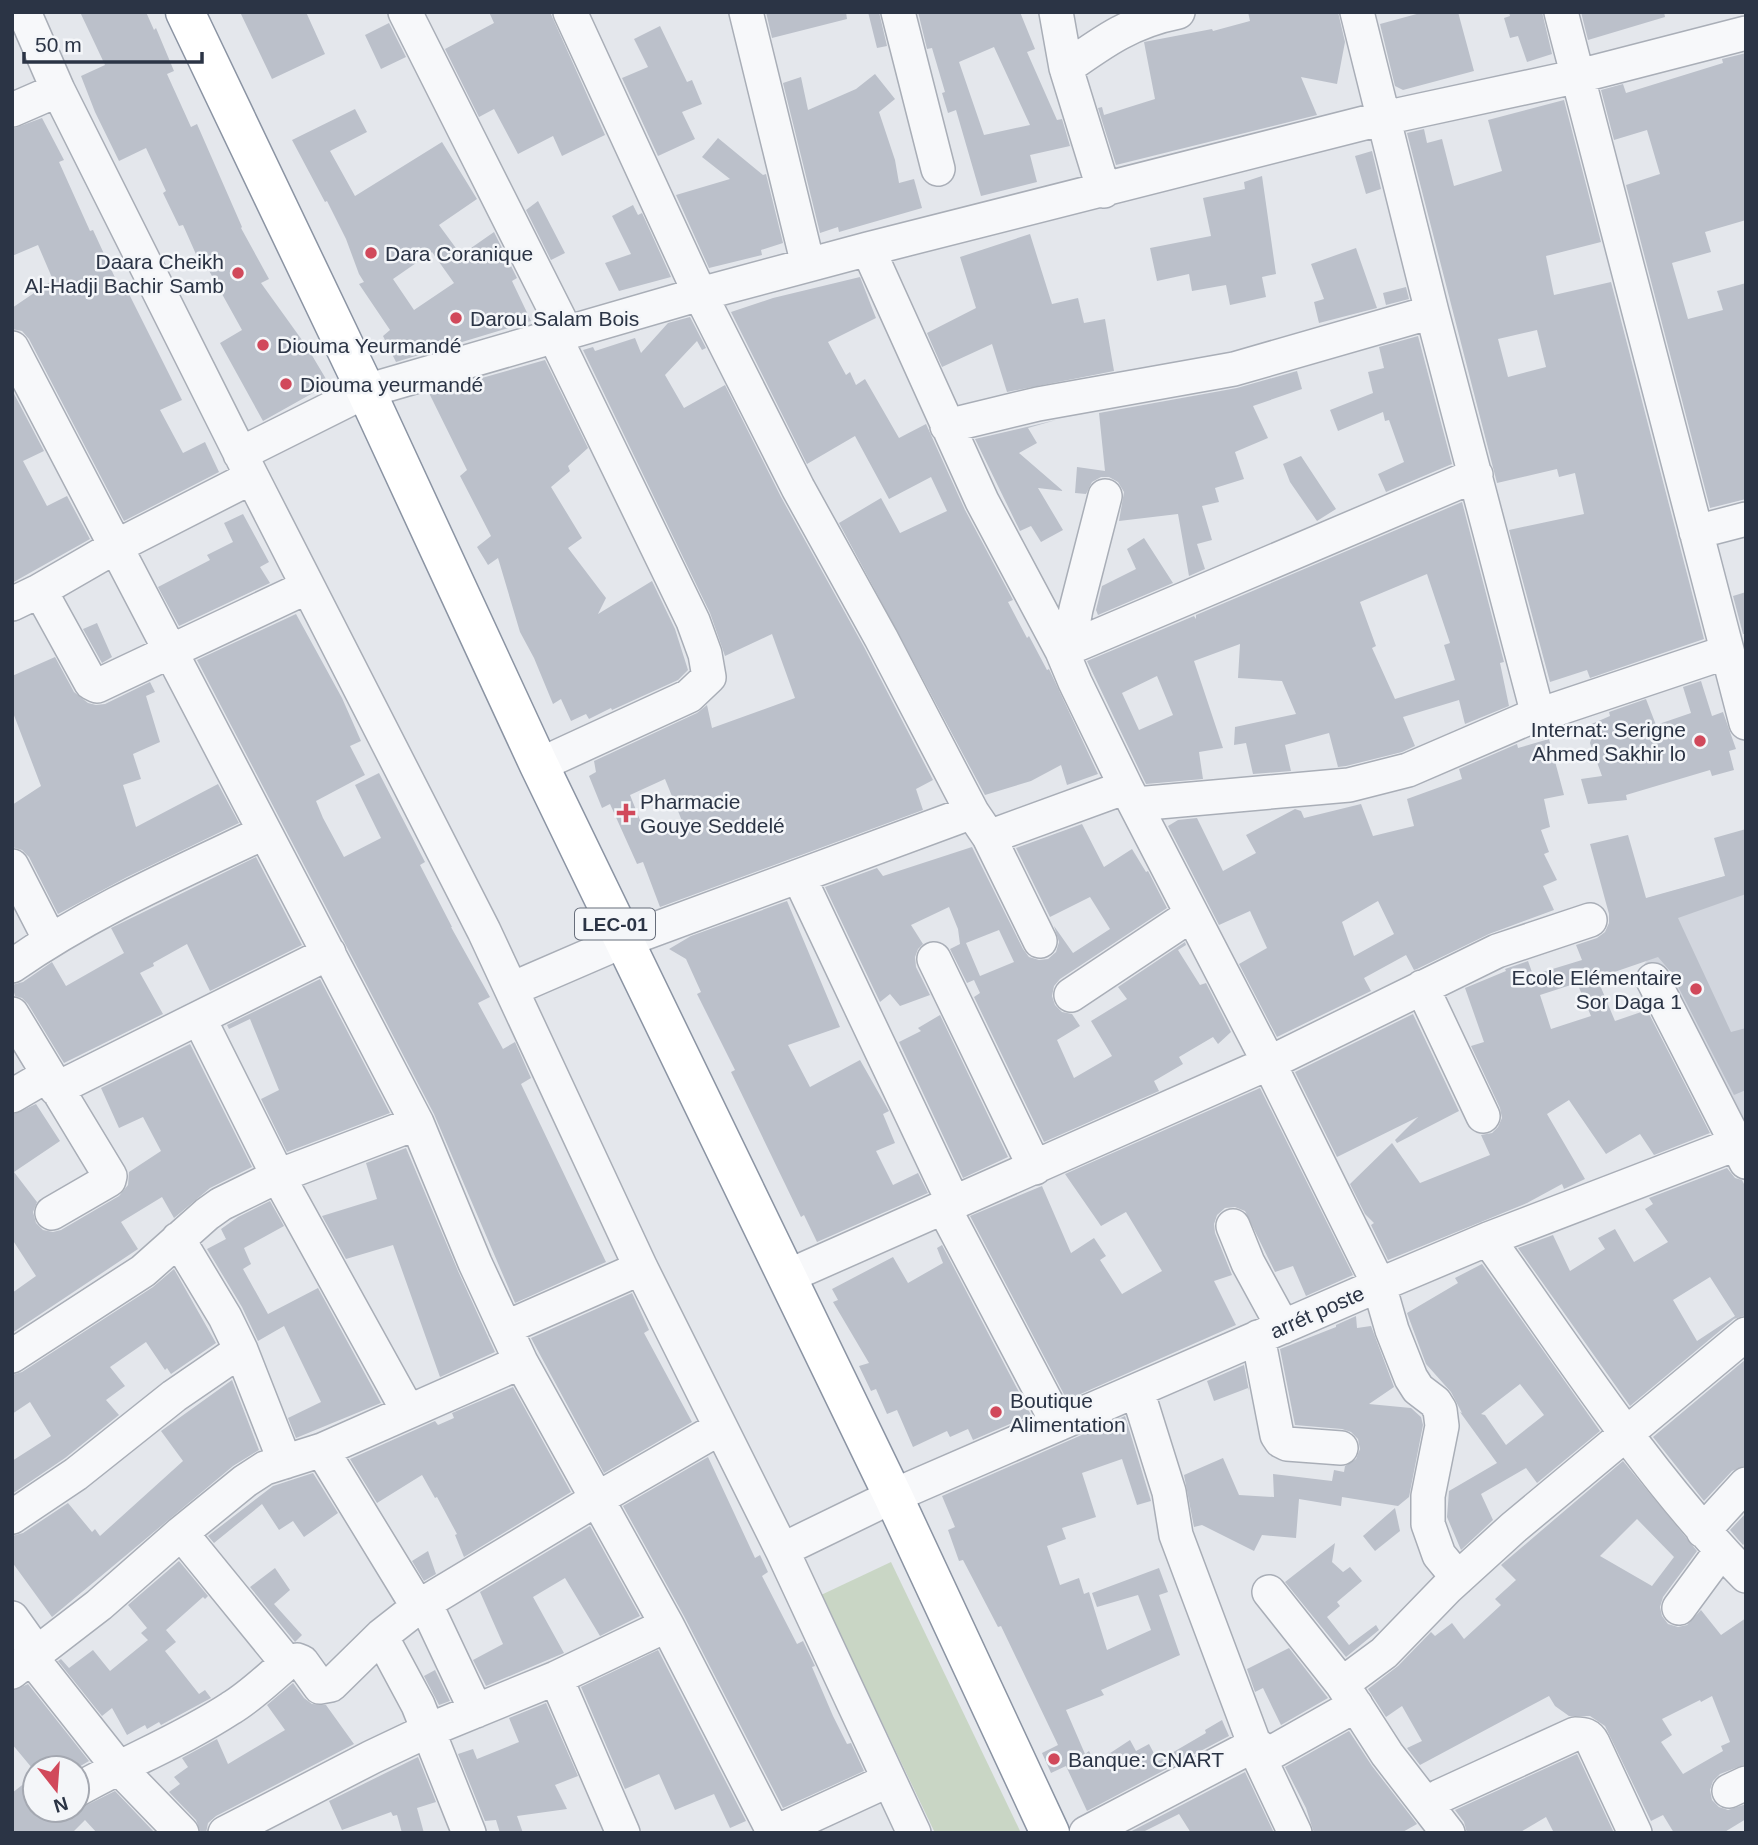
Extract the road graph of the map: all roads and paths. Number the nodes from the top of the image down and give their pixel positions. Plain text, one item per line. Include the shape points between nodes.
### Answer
1 (24, 12) edge
2 (185, 12) edge
3 (405, 12) edge
4 (746, 12) edge
5 (898, 12) edge
6 (1056, 12) edge
7 (1178, 12) edge
8 (1357, 12) edge
9 (1561, 12) edge
10 (583, 16) edge
11 (1746, 33) edge
12 (1066, 68) junction
13 (1579, 76) junction
14 (58, 90) junction
15 (12, 110) edge
16 (1384, 118) junction
17 (938, 169) dead end
18 (1104, 191) junction
19 (868, 249) junction
20 (808, 265) junction
21 (700, 294) junction
22 (1432, 312) junction
23 (560, 334) junction
24 (12, 348) edge
25 (366, 391) junction
26 (947, 426) junction
27 (246, 465) junction
28 (1476, 475) junction
29 (1105, 496) dead end
30 (1746, 519) edge
31 (1696, 532) junction
32 (115, 547) junction
33 (307, 587) junction
34 (25, 598) edge
35 (1069, 648) junction
36 (170, 650) junction
37 (1727, 652) junction
38 (1538, 715) junction
39 (1746, 723) edge
40 (539, 765) junction
41 (1131, 795) junction
42 (981, 825) junction
43 (265, 832) junction
44 (12, 866) edge
45 (799, 877) junction
46 (1191, 915) junction
47 (1590, 920) dead end
48 (50, 940) junction
49 (623, 941) junction
50 (1040, 941) dead end
51 (329, 953) junction
52 (934, 959) dead end
53 (12, 966) edge
54 (1653, 980) dead end
55 (1422, 987) junction
56 (512, 989) junction
57 (1071, 995) dead end
58 (12, 1014) edge
59 (199, 1018) junction
60 (1269, 1063) junction
61 (52, 1082) junction
62 (12, 1096) edge
63 (1483, 1116) dead end
64 (417, 1123) junction
65 (1743, 1149) edge
66 (1035, 1168) junction
67 (278, 1176) junction
68 (949, 1206) junction
69 (52, 1213) dead end
70 (1233, 1226) dead end
71 (178, 1239) junction
72 (1488, 1239) junction
73 (641, 1268) junction
74 (786, 1277) junction
75 (1379, 1284) junction
76 (505, 1328) junction
77 (1271, 1332) junction
78 (1746, 1334) edge
79 (241, 1350) junction
80 (12, 1356) edge
81 (521, 1362) junction
82 (1137, 1390) junction
83 (408, 1410) junction
84 (1058, 1424) junction
85 (720, 1428) junction
86 (1625, 1433) junction
87 (1341, 1448) dead end
88 (322, 1450) junction
89 (285, 1462) junction
90 (1746, 1484) edge
91 (893, 1496) junction
92 (597, 1499) junction
93 (12, 1517) edge
94 (181, 1533) junction
95 (1712, 1541) junction
96 (782, 1550) junction
97 (1746, 1576) edge
98 (1458, 1578) junction
99 (1269, 1592) dead end
100 (421, 1605) junction
101 (1679, 1608) dead end
102 (12, 1618) edge
103 (667, 1625) junction
104 (382, 1636) junction
105 (27, 1661) edge
106 (286, 1663) junction
107 (556, 1678) junction
108 (1349, 1695) junction
109 (476, 1711) junction
110 (429, 1730) junction
111 (1258, 1752) junction
112 (118, 1767) junction
113 (889, 1780) junction
114 (91, 1782) edge
115 (280, 1820) edge
116 (1431, 1822) edge
117 (182, 1833) edge
118 (225, 1833) edge
119 (470, 1833) edge
120 (623, 1833) edge
121 (774, 1833) edge
122 (914, 1833) edge
123 (1050, 1833) edge
124 (1086, 1833) edge
125 (1295, 1833) edge
126 (1635, 1833) edge

1 - 14 street
2 - 25 highway, LEC-01
3 - 23 street
4 - 20 street
5 - 17 street
6 - 12 street
7 - 12 street via 1118,32
8 - 16 street
9 - 13 street
10 - 21 street
11 - 13 street
12 - 18 street
13 - 16 street
13 - 31 street
14 - 15 street
14 - 27 street
16 - 18 street
16 - 22 street
18 - 19 street
19 - 20 street
19 - 26 street
20 - 21 street
21 - 23 street
21 - 42 street via 797,488
22 - 26 street via 1234,369 1038,404
22 - 28 street
23 - 25 street
23 - 40 street via 693,621 709,677 689,696
24 - 32 street
25 - 27 street
25 - 40 highway, LEC-01
26 - 35 street via 982,501
27 - 32 street
27 - 33 street
28 - 35 street
28 - 38 street
29 - 35 street
30 - 31 street
31 - 37 street
32 - 34 street
32 - 36 street
33 - 36 street
33 - 56 street
34 - 36 street via 42,594 93,685
35 - 41 street via 1075,682
36 - 43 street
37 - 38 street
37 - 39 street
38 - 41 street via 1408,770 1349,785
40 - 49 highway, LEC-01
41 - 42 street
41 - 46 street
42 - 45 street
42 - 50 street
43 - 48 street
43 - 51 street
44 - 48 street
45 - 49 street
45 - 68 street
46 - 57 street
46 - 60 street
47 - 55 street via 1497,951
48 - 53 street
49 - 56 street
49 - 74 highway, LEC-01
51 - 59 street
51 - 64 street
52 - 66 street
54 - 65 street
55 - 60 street
55 - 63 street
56 - 73 street
58 - 61 street
59 - 61 street
59 - 67 street
60 - 66 street
60 - 75 street
61 - 62 street
61 - 69 street via 110,1176
64 - 67 street
64 - 76 street
65 - 72 street, arrét poste
66 - 68 street
67 - 71 street via 221,1204
67 - 83 street
68 - 74 street
68 - 84 street
70 - 77 street
71 - 79 street
71 - 80 street via 143,1271
72 - 75 street, arrét poste
72 - 86 street
73 - 76 street
73 - 85 street
74 - 91 highway, LEC-01
75 - 77 street, arrét poste
75 - 98 street via 1411,1378 1435,1402 1443,1418 1428,1496 1428,1524 1439,1555
76 - 81 street
77 - 82 street, arrét poste
77 - 87 street via 1277,1435 1287,1444
78 - 86 street
79 - 89 street
79 - 93 street
81 - 83 street
81 - 92 street
82 - 84 street, arrét poste
82 - 111 street via 1172,1503 1176,1535
83 - 88 street
84 - 91 street, arrét poste
85 - 92 street
85 - 96 street
86 - 95 street
86 - 98 street
88 - 89 street
88 - 100 street
89 - 94 street via 245,1481
90 - 95 street
91 - 96 street, arrét poste
91 - 123 highway, LEC-01
92 - 100 street
92 - 103 street
94 - 105 street
94 - 106 street
95 - 97 street
95 - 101 street
96 - 113 street
98 - 108 street
99 - 108 street
100 - 104 street
100 - 109 street
102 - 105 street
103 - 107 street
103 - 121 street
104 - 106 street via 326,1688 320,1687 302,1662
104 - 110 street
105 - 112 street
106 - 112 street via 233,1707
107 - 109 street
107 - 120 street
108 - 111 street
108 - 116 street
109 - 110 street
110 - 115 street via 351,1767
110 - 119 street
111 - 124 street
111 - 125 street
112 - 114 street
112 - 117 street
113 - 121 street
113 - 122 street
115 - 118 street
116 - 126 street via 1494,1770 1581,1734 1590,1738

